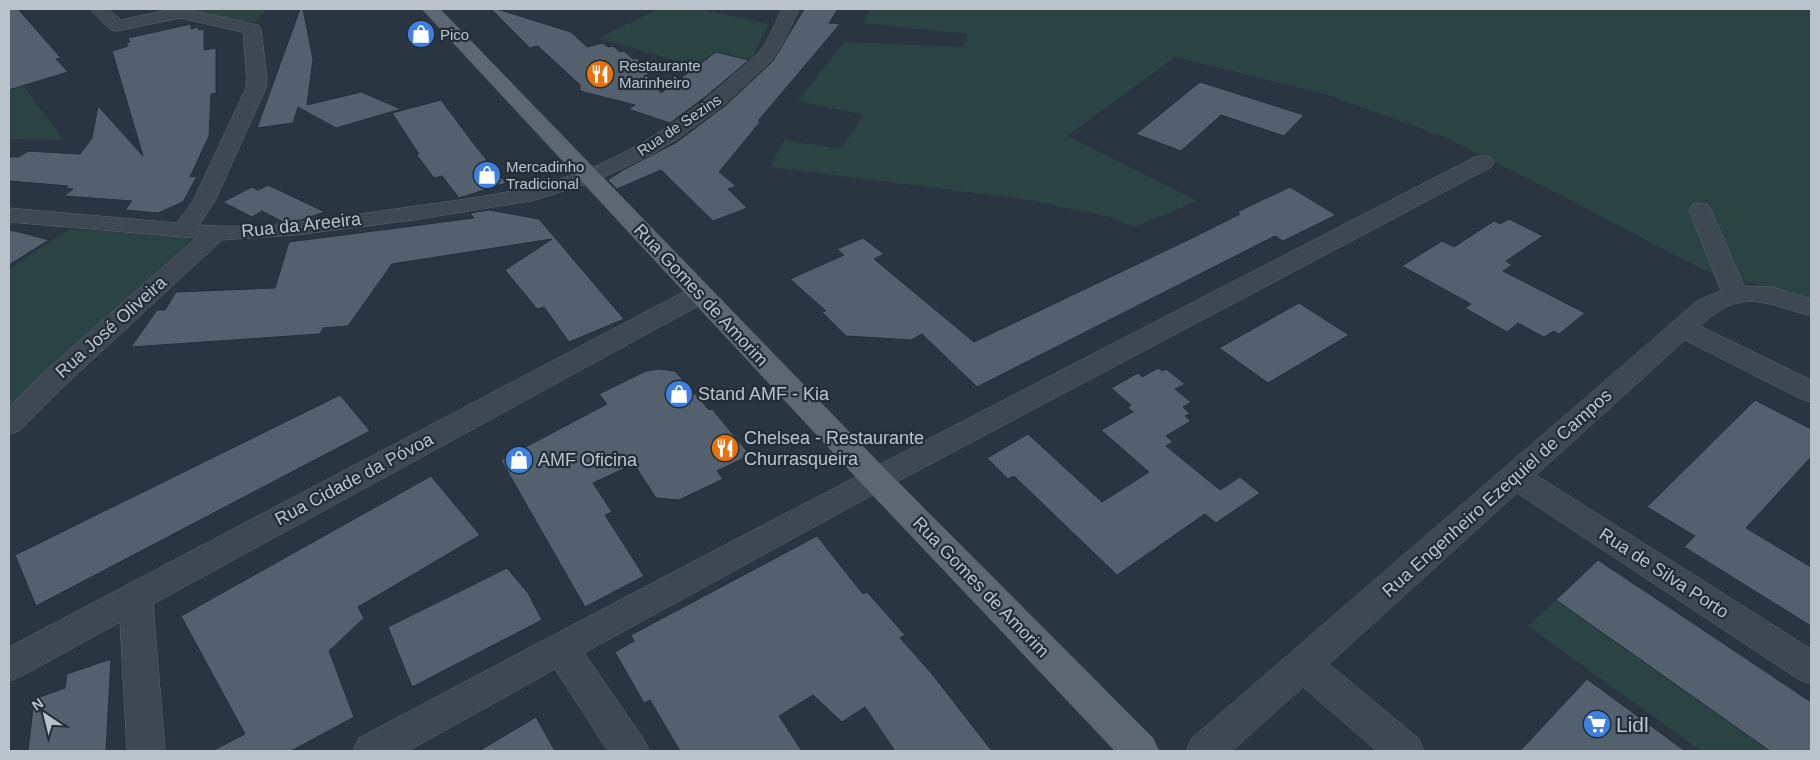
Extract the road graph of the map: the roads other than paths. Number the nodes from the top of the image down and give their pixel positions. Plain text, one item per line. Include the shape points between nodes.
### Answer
1 (98, 9) edge
2 (431, 9) edge
3 (790, 9) edge
4 (181, 10) edge
5 (1483, 162) dead end
6 (590, 177) junction
7 (1700, 210) dead end
8 (9, 215) edge
9 (184, 230) junction
10 (216, 233) junction
11 (700, 294) junction
12 (1735, 294) junction
13 (1811, 308) edge
14 (1682, 328) junction
15 (1811, 392) edge
16 (9, 424) edge
17 (1516, 477) junction
18 (876, 479) junction
19 (136, 597) junction
20 (561, 648) junction
21 (1303, 664) junction
22 (9, 665) edge
23 (1811, 668) edge
24 (146, 751) edge
25 (372, 751) edge
26 (630, 751) edge
27 (1140, 751) edge
28 (1204, 751) edge
29 (1405, 751) edge

1 - 4 street via 117,26
2 - 6 main road, Rua Gomes de Amorim
3 - 6 street, Rua de Sezins via 766,56 717,102 646,149
4 - 9 street via 252,29 257,79 256,88 204,201
5 - 18 street
6 - 10 street, Rua da Areeira via 531,194 301,228
6 - 11 main road, Rua Gomes de Amorim
7 - 12 street
8 - 9 street, Rua da Areeira
9 - 10 street, Rua da Areeira
10 - 16 street, Rua José Oliveira
11 - 18 main road, Rua Gomes de Amorim
11 - 19 street, Rua Cidade da Póvoa
12 - 13 street, Rua Engenheiro Ezequiel de Campos via 1772,295
12 - 14 street, Rua Engenheiro Ezequiel de Campos via 1707,306
14 - 15 street
14 - 17 street, Rua Engenheiro Ezequiel de Campos
17 - 21 street, Rua Engenheiro Ezequiel de Campos
17 - 23 street, Rua de Silva Porto
18 - 20 street
18 - 27 main road, Rua Gomes de Amorim
19 - 22 street, Rua Cidade da Póvoa
19 - 24 street
20 - 25 street
20 - 26 street
21 - 28 street, Rua Engenheiro Ezequiel de Campos
21 - 29 street

